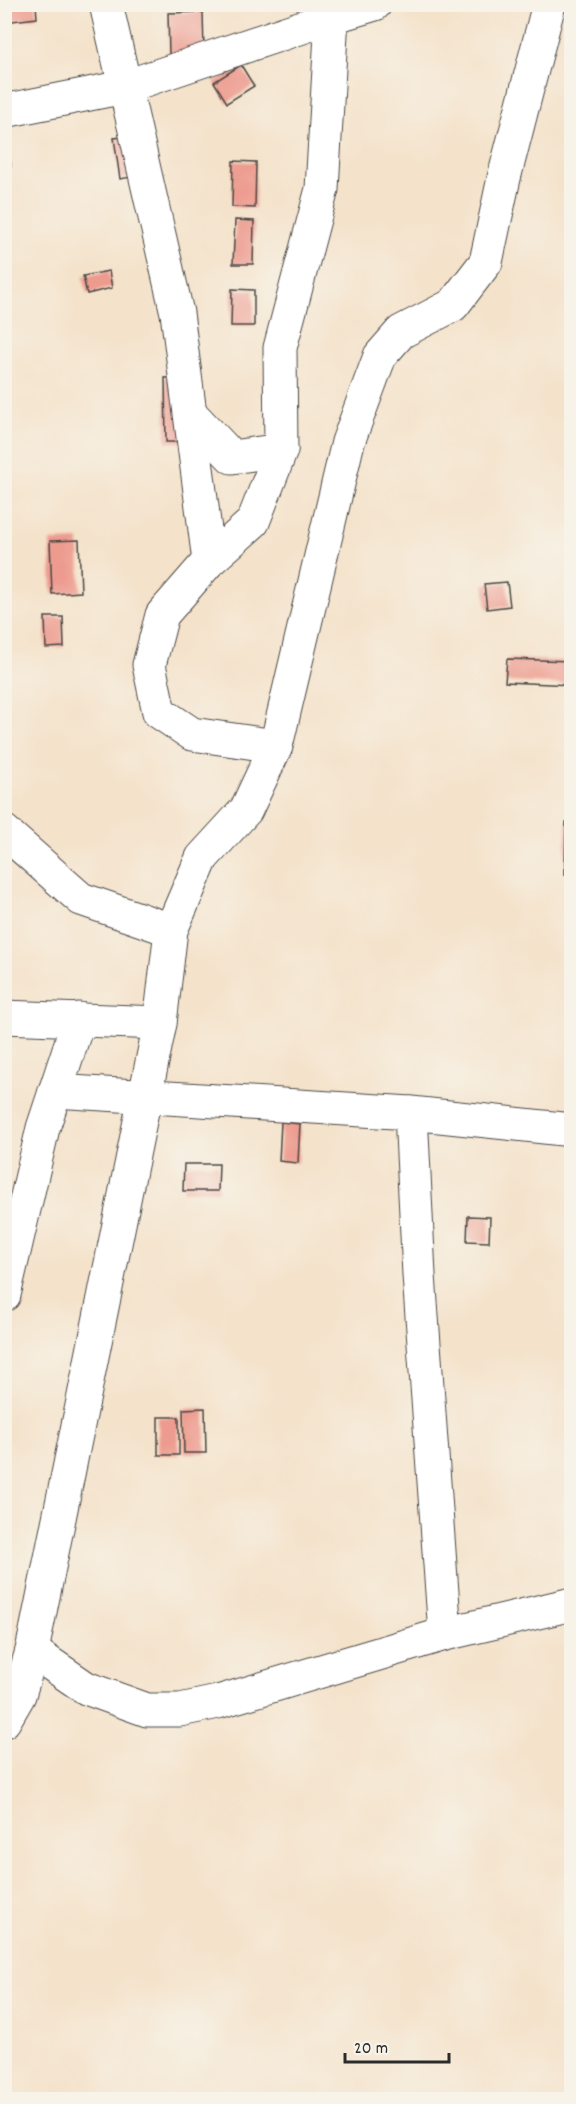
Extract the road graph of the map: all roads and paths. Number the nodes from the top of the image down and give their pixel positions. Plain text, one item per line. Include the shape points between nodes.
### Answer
1 (106, 4) edge
2 (375, 4) edge
3 (549, 4) edge
4 (329, 11) edge
5 (124, 87) junction
6 (4, 111) edge
7 (191, 414) junction
8 (281, 450) junction
9 (209, 561) junction
10 (276, 747) junction
11 (4, 831) edge
12 (171, 930) junction
13 (4, 1017) edge
14 (80, 1020) junction
15 (160, 1023) junction
16 (55, 1091) junction
17 (146, 1095) junction
18 (411, 1113) junction
19 (572, 1130) edge
20 (4, 1295) edge
21 (572, 1604) edge
22 (445, 1634) junction
23 (18, 1655) edge
24 (12, 1708) edge

1 - 5 street
2 - 4 street
3 - 10 street via 486,262 453,305 401,332 380,356 352,431
4 - 5 street
4 - 8 street via 322,189 280,348
5 - 6 street
5 - 7 street via 177,313
7 - 8 street via 232,457
7 - 9 street
8 - 9 street via 253,522
9 - 10 street via 162,615 149,665 159,712 192,734
10 - 12 street via 246,810 202,858
11 - 12 street via 81,899
12 - 15 street
13 - 14 street
14 - 15 street
14 - 16 street
15 - 17 street
16 - 17 street
16 - 20 street
17 - 18 street
17 - 23 street
18 - 19 street
18 - 22 street
21 - 22 street
22 - 23 street via 180,1710 147,1710 86,1688
23 - 24 street

